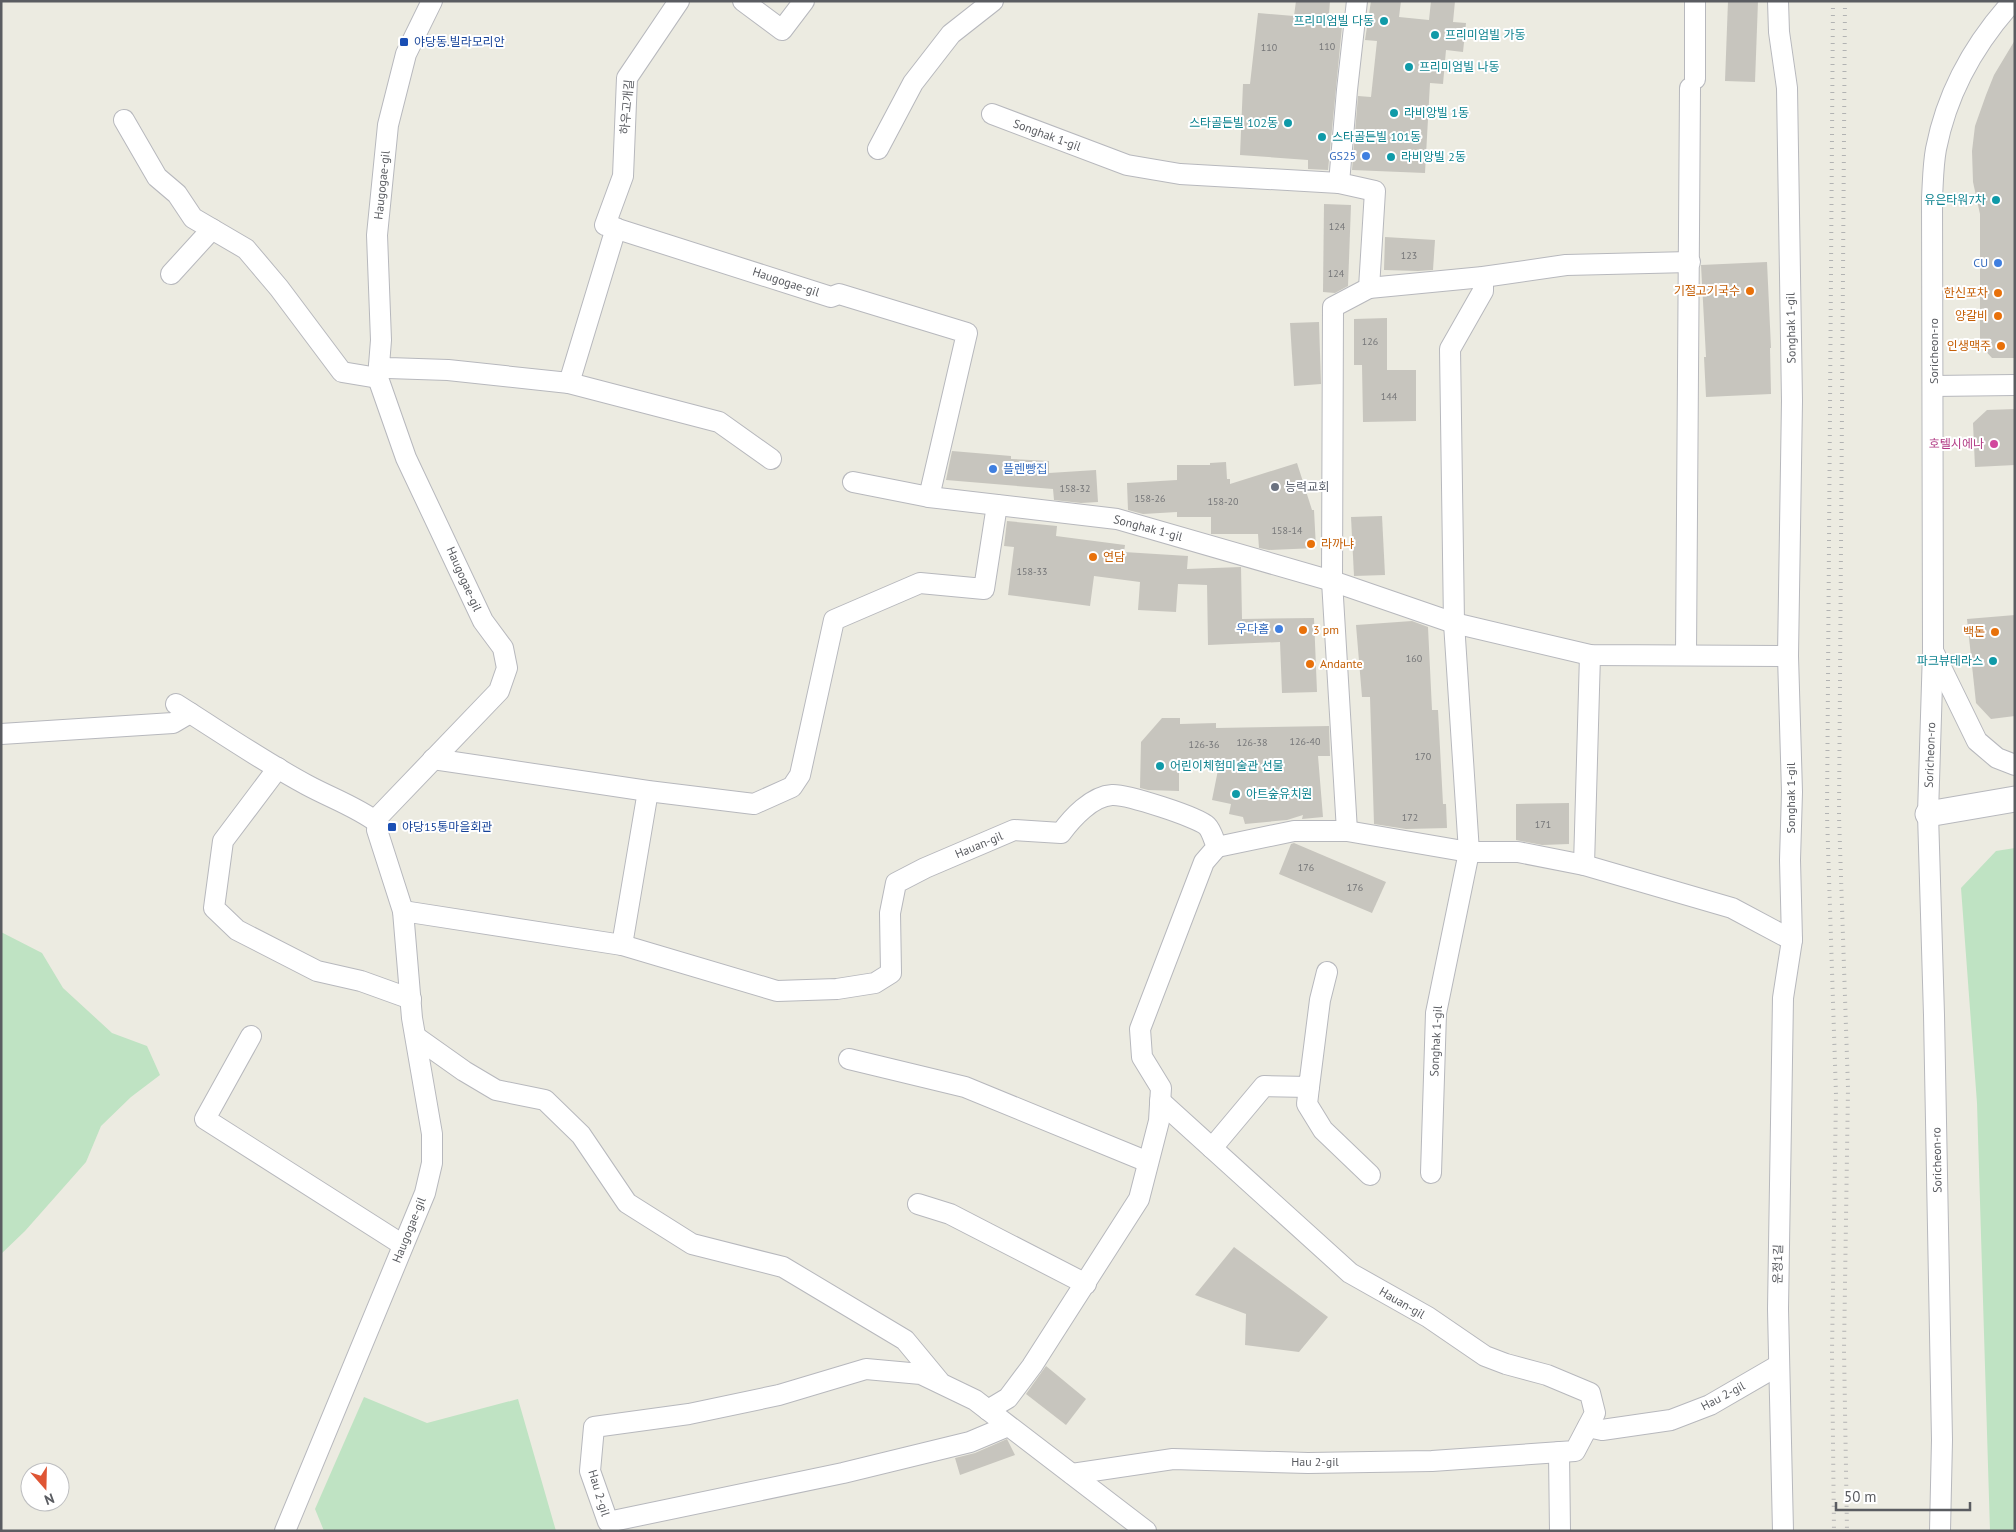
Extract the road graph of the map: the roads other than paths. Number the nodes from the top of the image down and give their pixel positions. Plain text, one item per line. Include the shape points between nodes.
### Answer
1 (432, 1) edge
2 (679, 1) edge
3 (743, 1) edge
4 (804, 1) edge
5 (993, 1) edge
6 (1357, 1) edge
7 (1695, 1) edge
8 (1778, 1) edge
9 (2013, 1) edge
10 (992, 114) dead end
11 (124, 120) dead end
12 (878, 149) dead end
13 (1339, 183) junction
14 (616, 228) junction
15 (212, 229) junction
16 (1690, 262) junction
17 (170, 274) dead end
18 (1483, 277) junction
19 (1369, 288) junction
20 (378, 372) junction
21 (569, 384) junction
22 (1934, 386) junction
23 (2015, 386) edge
24 (771, 459) dead end
25 (854, 482) dead end
26 (928, 497) junction
27 (997, 505) junction
28 (1332, 581) junction
29 (1454, 622) junction
30 (1933, 651) junction
31 (1590, 654) junction
32 (1686, 655) junction
33 (1788, 656) junction
34 (1, 734) edge
35 (433, 759) junction
36 (2015, 766) edge
37 (278, 768) junction
38 (648, 791) junction
39 (2015, 799) edge
40 (1928, 814) junction
41 (378, 823) junction
42 (1347, 831) junction
43 (1217, 847) junction
44 (1469, 852) junction
45 (1584, 865) junction
46 (403, 911) junction
47 (1792, 940) junction
48 (622, 945) junction
49 (1327, 972) dead end
50 (1782, 998) joint
51 (411, 999) junction
52 (251, 1036) dead end
53 (416, 1037) junction
54 (850, 1059) dead end
55 (1309, 1086) junction
56 (1160, 1102) junction
57 (1212, 1148) junction
58 (1148, 1162) junction
59 (1432, 1173) dead end
60 (1370, 1175) dead end
61 (918, 1204) dead end
62 (403, 1245) junction
63 (1086, 1284) junction
64 (1779, 1365) junction
65 (942, 1385) junction
66 (988, 1410) junction
67 (1008, 1426) junction
68 (1588, 1427) junction
69 (1559, 1452) junction
70 (1072, 1474) junction
71 (285, 1531) edge
72 (1146, 1531) edge
73 (1560, 1531) edge
74 (1783, 1531) edge
75 (1940, 1531) edge

1 - 20 street, Haugogae-gil via 406,54 388,125 377,235 381,340
2 - 14 street via 627,78 623,176 605,225
3 - 4 street via 782,30
5 - 12 street via 951,34 913,83
6 - 13 street
7 - 16 street
8 - 33 street, Songhak 1-gil via 1787,88 1789,187 1792,401
9 - 22 street, Soricheon-ro via 1969,57 1949,104 1936,150 1932,198
10 - 13 street, Songhak 1-gil via 1127,164 1180,174
11 - 15 street via 157,177 177,194 193,218
13 - 19 street, Songhak 1-gil via 1375,191
14 - 21 street
14 - 26 street, Haugogae-gil via 831,297 839,294 967,333
15 - 17 street
15 - 20 street via 246,249 342,372
16 - 18 street via 1566,265
16 - 32 street
18 - 19 street
18 - 29 street, Songhak 1-gil via 1483,291 1450,349
19 - 28 street via 1333,308
20 - 21 street via 388,368 448,370
20 - 35 street, Haugogae-gil via 406,458 483,621 503,648 507,668 499,691
21 - 24 street via 718,422
22 - 23 street
22 - 30 street, Soricheon-ro
25 - 26 street, Songhak 1-gil
26 - 27 street, Songhak 1-gil
27 - 28 street, Songhak 1-gil via 1117,519
27 - 38 street via 984,589 920,583 834,620 800,775 792,787 754,804
28 - 29 street, Songhak 1-gil
28 - 42 street
29 - 31 street, Songhak 1-gil
29 - 44 street, Songhak 1-gil
30 - 36 street via 1977,741 1997,758
30 - 40 street, Soricheon-ro
31 - 32 street, Songhak 1-gil
31 - 45 street
32 - 33 street, Songhak 1-gil
33 - 47 street, Songhak 1-gil
34 - 37 street via 173,723 183,708
35 - 38 street
35 - 41 street, Haugogae-gil via 379,816
37 - 41 street
37 - 51 street via 223,841 214,908 236,930 317,971 361,981
38 - 48 street
39 - 40 street
40 - 75 street, Soricheon-ro via 1942,1440
41 - 46 street, Haugogae-gil via 377,830
42 - 43 street via 1294,831
42 - 44 street
43 - 48 street, Hauan-gil via 1207,826 1184,814 1113,795 1096,800 1071,820 1061,833 1014,830 896,883 890,913 892,973 876,983 837,989 777,990
43 - 56 street via 1204,862 1140,1029 1142,1057 1161,1088
44 - 45 street via 1518,852
44 - 59 street, Songhak 1-gil via 1436,1013
45 - 47 street via 1732,908
46 - 48 street
46 - 51 street, Haugogae-gil
47 - 50 street, Songhak 1-gil
49 - 55 street via 1320,1000
50 - 64 street, 운정1길
51 - 53 street, Haugogae-gil
52 - 62 street via 205,1119
53 - 62 street, Haugogae-gil via 432,1134 432,1162 425,1193
53 - 65 street via 496,1090 545,1100 581,1135 627,1203 692,1244 783,1267 905,1340
54 - 58 street via 965,1087
55 - 57 street via 1264,1086
55 - 60 street via 1307,1104 1323,1130
56 - 57 street, Hauan-gil
56 - 58 street via 1159,1121
57 - 68 street, Hauan-gil via 1350,1273 1428,1317 1485,1356 1547,1375 1590,1393 1595,1413
58 - 63 street via 1139,1199
61 - 63 street via 950,1214
62 - 71 street, Haugogae-gil
63 - 66 street via 1008,1398
64 - 68 street, Hau 2-gil via 1710,1405 1671,1420 1602,1430
64 - 74 street, 운정1길
65 - 66 street, Hau 2-gil via 975,1400
65 - 67 street, Hau 2-gil via 921,1374 866,1369 779,1395 690,1414 594,1426 590,1470 608,1522 843,1473 970,1442
66 - 67 street, Hau 2-gil
67 - 70 street, Hau 2-gil
68 - 69 street, Hau 2-gil via 1574,1451
69 - 70 street, Hau 2-gil via 1432,1461 1308,1463 1173,1459
69 - 73 street
70 - 72 street, Hau 2-gil

